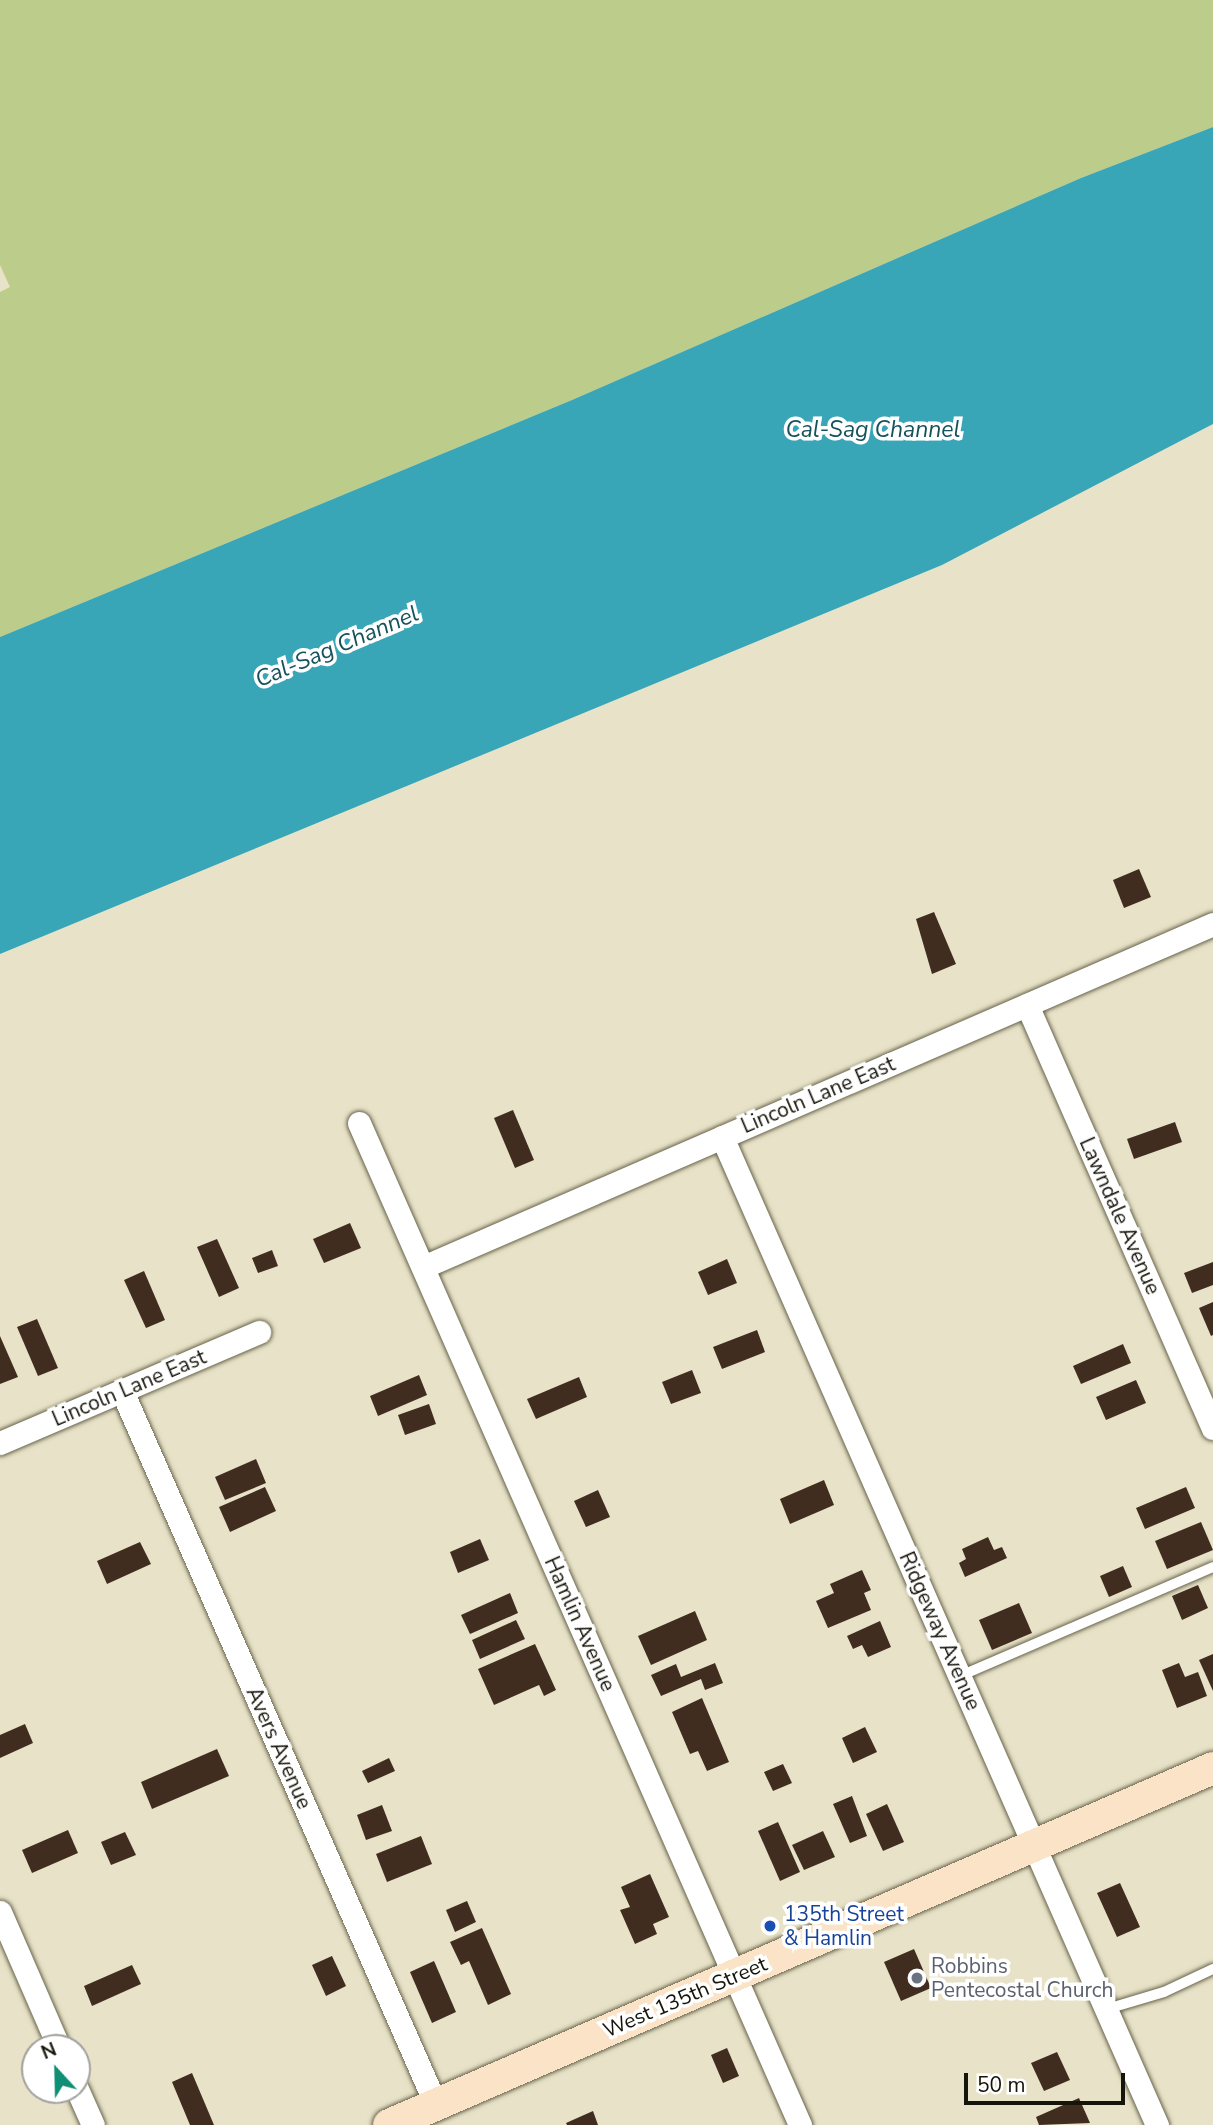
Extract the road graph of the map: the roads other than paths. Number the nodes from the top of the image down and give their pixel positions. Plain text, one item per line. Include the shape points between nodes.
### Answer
1 (1213, 924) edge
2 (1027, 1004) junction
3 (359, 1123) dead end
4 (722, 1137) junction
5 (423, 1267) junction
6 (259, 1332) dead end
7 (122, 1391) junction
8 (1213, 1428) edge
9 (0, 1443) edge
10 (1213, 1567) edge
11 (960, 1676) junction
12 (1213, 1768) edge
13 (1035, 1846) junction
14 (0, 1912) edge
15 (1213, 1969) edge
16 (734, 1975) junction
17 (1107, 2009) junction
18 (53, 2034) edge
19 (84, 2104) edge
20 (436, 2105) junction
21 (93, 2125) edge
22 (389, 2125) edge
23 (800, 2125) edge
24 (1157, 2125) edge

1 - 2 street, Lincoln Lane East
2 - 4 street, Lincoln Lane East
2 - 8 street, Lawndale Avenue
3 - 5 street, Hamlin Avenue
4 - 5 street, Lincoln Lane East
4 - 11 street, Ridgeway Avenue
5 - 16 street, Hamlin Avenue
6 - 7 street, Lincoln Lane East
7 - 9 street, Lincoln Lane East
7 - 20 street, Avers Avenue
10 - 11 lane
11 - 13 street, Ridgeway Avenue
12 - 13 street, West 135th Street
13 - 16 street, West 135th Street
13 - 17 street, Ridgeway Avenue
14 - 18 street
15 - 17 lane via 1164,1992
16 - 20 street, West 135th Street
16 - 23 street, Hamlin Avenue
17 - 24 street, Ridgeway Avenue
19 - 21 street
20 - 22 street, West 135th Street

